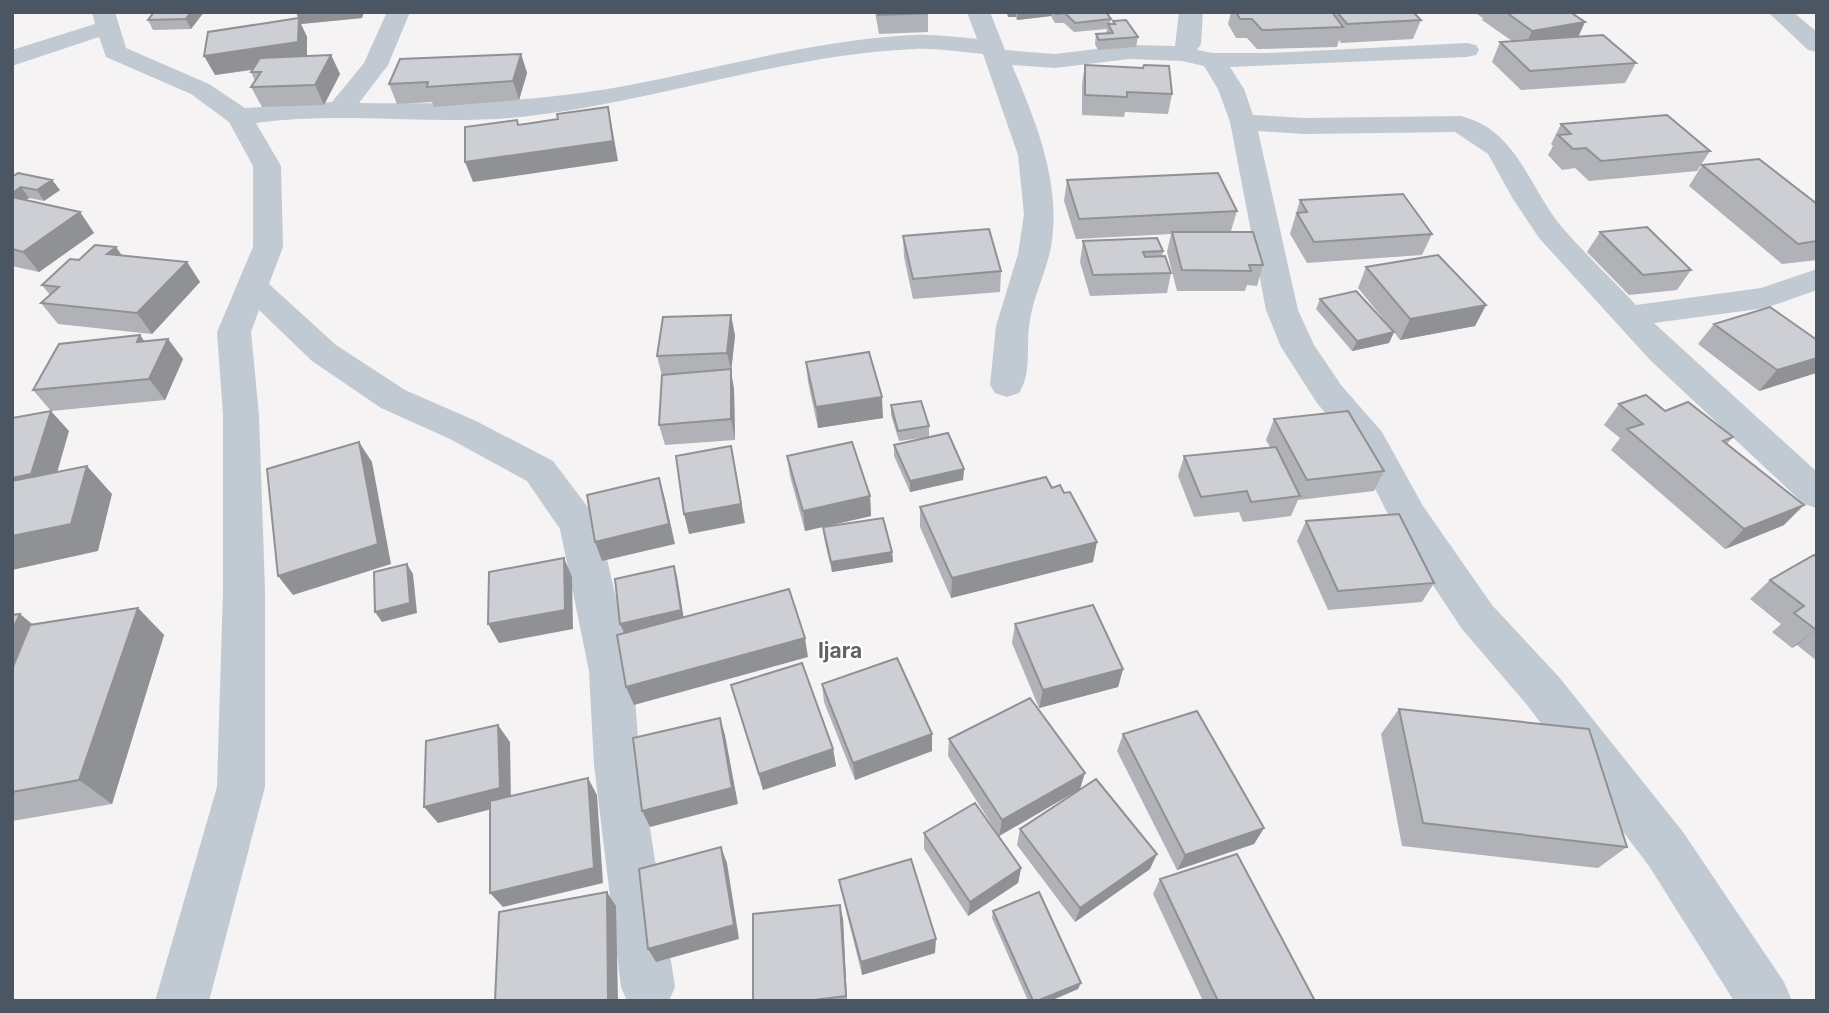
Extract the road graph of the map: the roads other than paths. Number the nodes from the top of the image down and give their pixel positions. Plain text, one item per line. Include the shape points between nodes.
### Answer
1 (399, 12) edge
2 (978, 12) edge
3 (1191, 12) edge
4 (1779, 12) edge
5 (104, 20) edge
6 (25, 30) dead end
7 (62, 40) junction
8 (1814, 41) edge
9 (1467, 50) dead end
10 (993, 52) junction
11 (1182, 54) junction
12 (12, 59) edge
13 (1213, 60) junction
14 (338, 112) junction
15 (240, 117) junction
16 (1243, 122) junction
17 (1817, 279) edge
18 (253, 286) junction
19 (1629, 317) junction
20 (1007, 385) dead end
21 (1817, 494) edge
22 (648, 987) dead end
23 (182, 1001) edge
24 (1765, 1001) edge

1 - 14 street via 376,65
2 - 10 street
3 - 11 street via 1189,44
4 - 8 street
5 - 7 street
5 - 15 street via 116,51 200,89
6 - 7 street
7 - 12 street
9 - 13 street
10 - 11 street via 1055,61 1129,52
10 - 14 street via 916,42 836,50 638,93 520,109 432,114
10 - 20 street via 1023,119 1037,187 1036,243 1012,326
11 - 13 street
13 - 16 street via 1231,89
14 - 15 street via 276,111
15 - 18 street via 267,166 268,247
16 - 19 street via 1461,124 1478,132 1499,149 1550,232
16 - 24 street via 1282,310 1298,346 1329,394 1369,441 1409,517 1478,617 1543,691 1666,849
17 - 19 street via 1766,298
18 - 22 street via 324,353 393,399 541,471 579,525 611,671 617,765
18 - 23 street via 234,332 241,415 244,576 241,787
19 - 21 street

